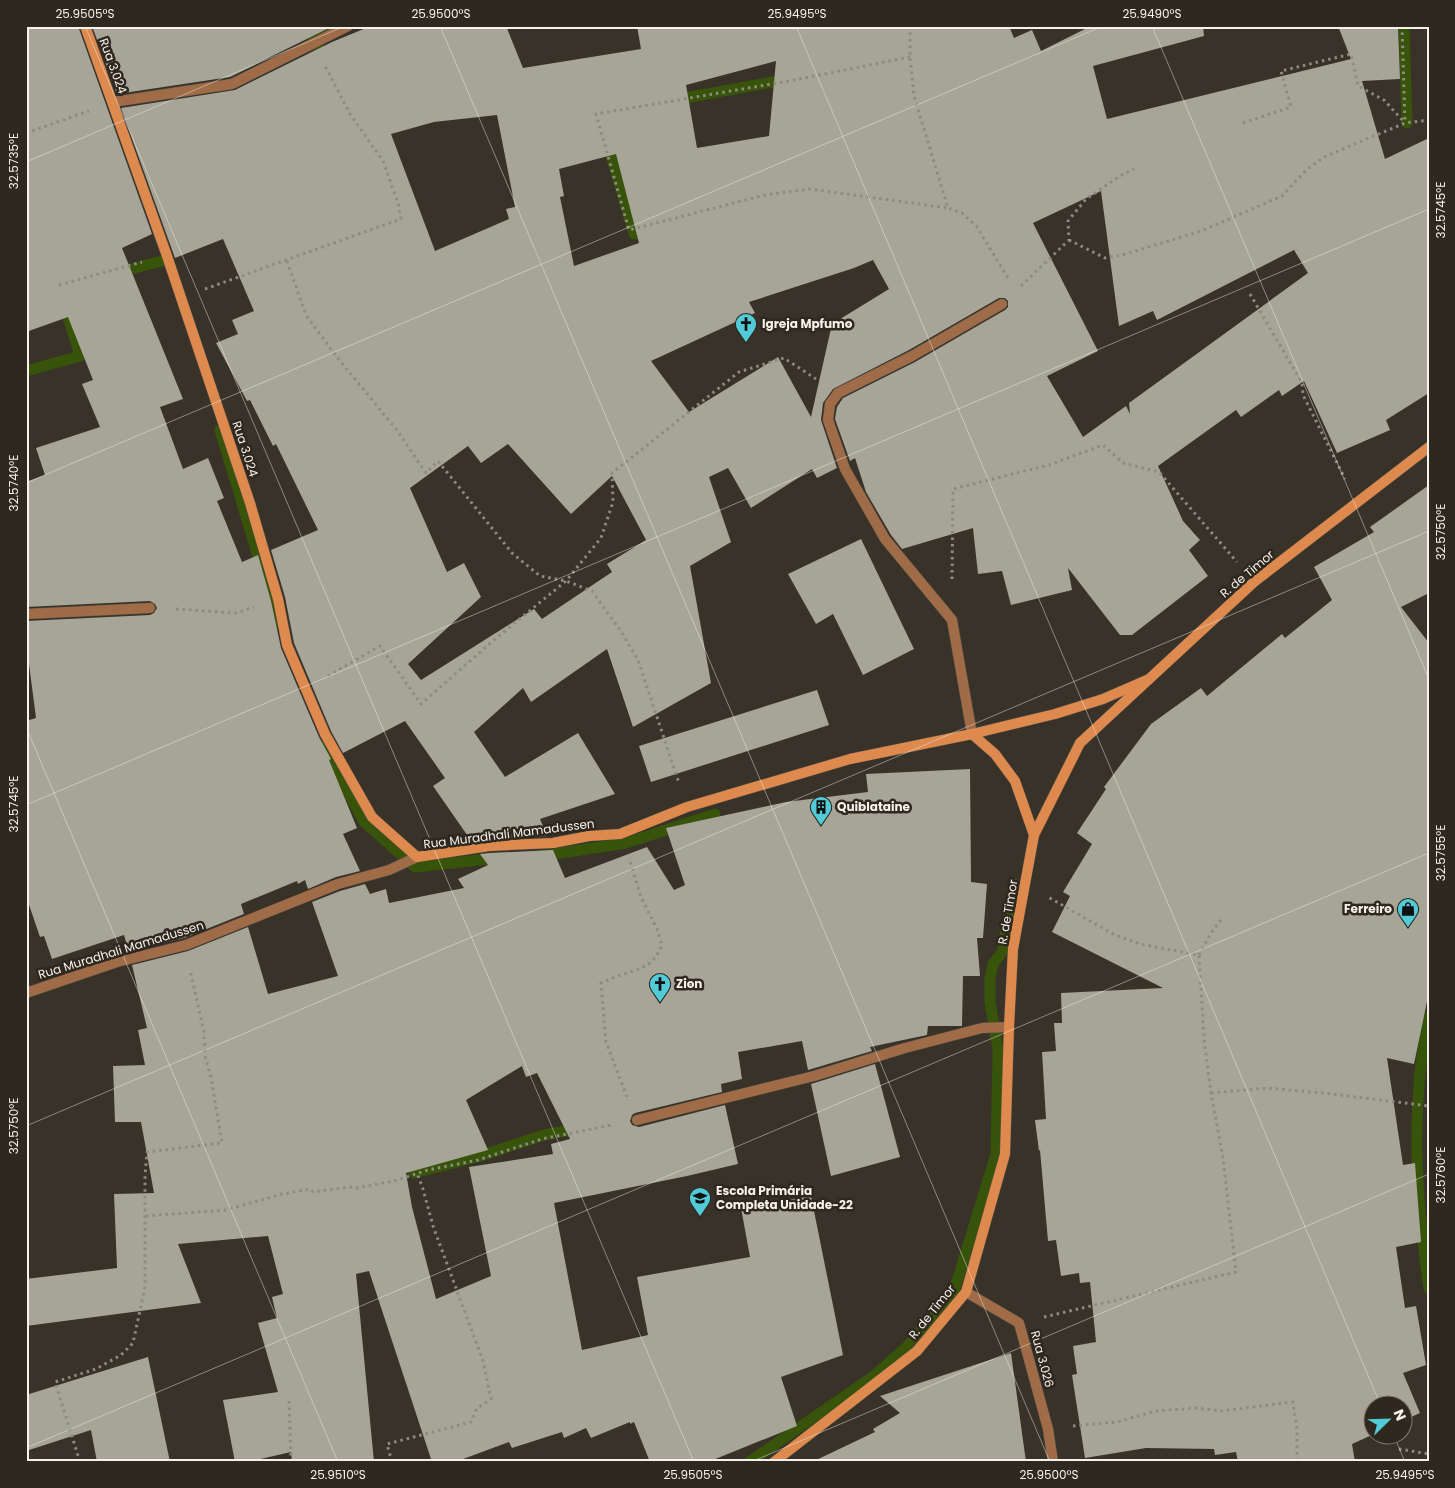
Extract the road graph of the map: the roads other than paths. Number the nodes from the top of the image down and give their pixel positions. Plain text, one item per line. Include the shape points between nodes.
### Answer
1 (85, 26) edge
2 (348, 26) edge
3 (113, 102) junction
4 (1002, 304) road end
5 (1429, 447) edge
6 (150, 608) road end
7 (26, 614) edge
8 (1149, 679) junction
9 (972, 734) junction
10 (1034, 836) junction
11 (417, 857) junction
12 (26, 993) edge
13 (1009, 1027) junction
14 (637, 1120) road end
15 (966, 1292) junction
16 (774, 1462) edge
17 (1052, 1462) edge

1 - 3 street, Rua 3.024
2 - 3 street via 232,84
3 - 11 street, Rua 3.024 via 250,503 278,599 287,645 325,734 372,817
4 - 9 street via 912,356 838,393 830,404 828,420 845,469 885,539 952,620
5 - 8 street, R. de Timor via 1254,582
6 - 7 street
8 - 9 street, Rua Muradhali Mamadussen via 1104,699
8 - 10 street, R. de Timor via 1080,743
9 - 10 street via 995,754 1015,780
9 - 11 street, Rua Muradhali Mamadussen via 850,759 687,807 620,834 553,843 489,846
10 - 13 street, R. de Timor via 1013,949
11 - 12 street, Rua Muradhali Mamadussen via 389,870 338,884 186,945 117,962
13 - 14 street via 982,1028 814,1076
13 - 15 street, R. de Timor via 1005,1154
15 - 16 street, R. de Timor via 917,1351
15 - 17 street, Rua 3.026 via 1019,1323 1048,1429

